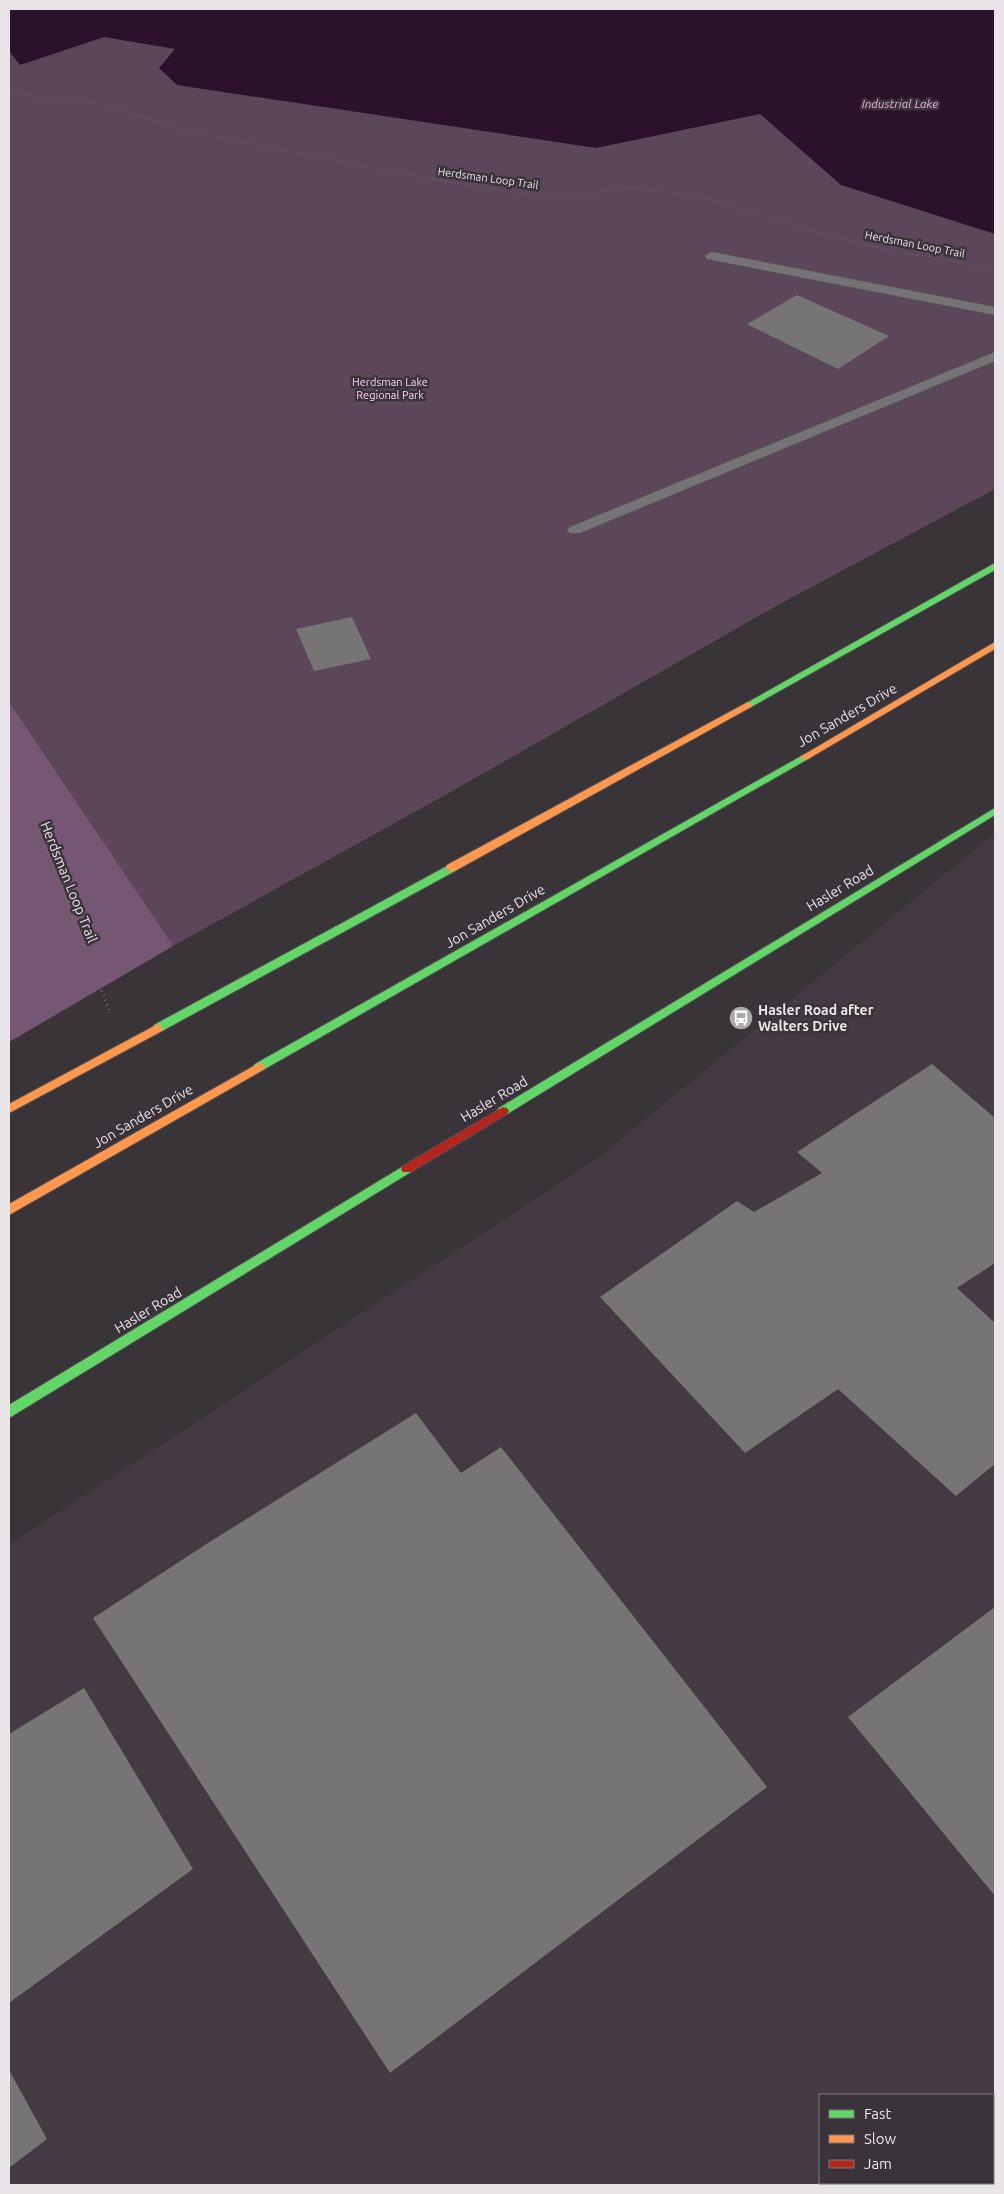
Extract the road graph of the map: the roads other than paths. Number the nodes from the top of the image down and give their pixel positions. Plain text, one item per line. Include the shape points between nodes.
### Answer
1 (712, 256) dead end
2 (995, 310) edge
3 (995, 356) edge
4 (575, 530) dead end
5 (995, 566) edge
6 (995, 645) edge
7 (995, 811) edge
8 (9, 1109) edge
9 (9, 1210) edge
10 (9, 1412) edge

1 - 2 lane
3 - 4 lane
5 - 8 main road via 754,702
6 - 9 main road, Jon Sanders Drive via 800,760
7 - 10 main road, Hasler Road

